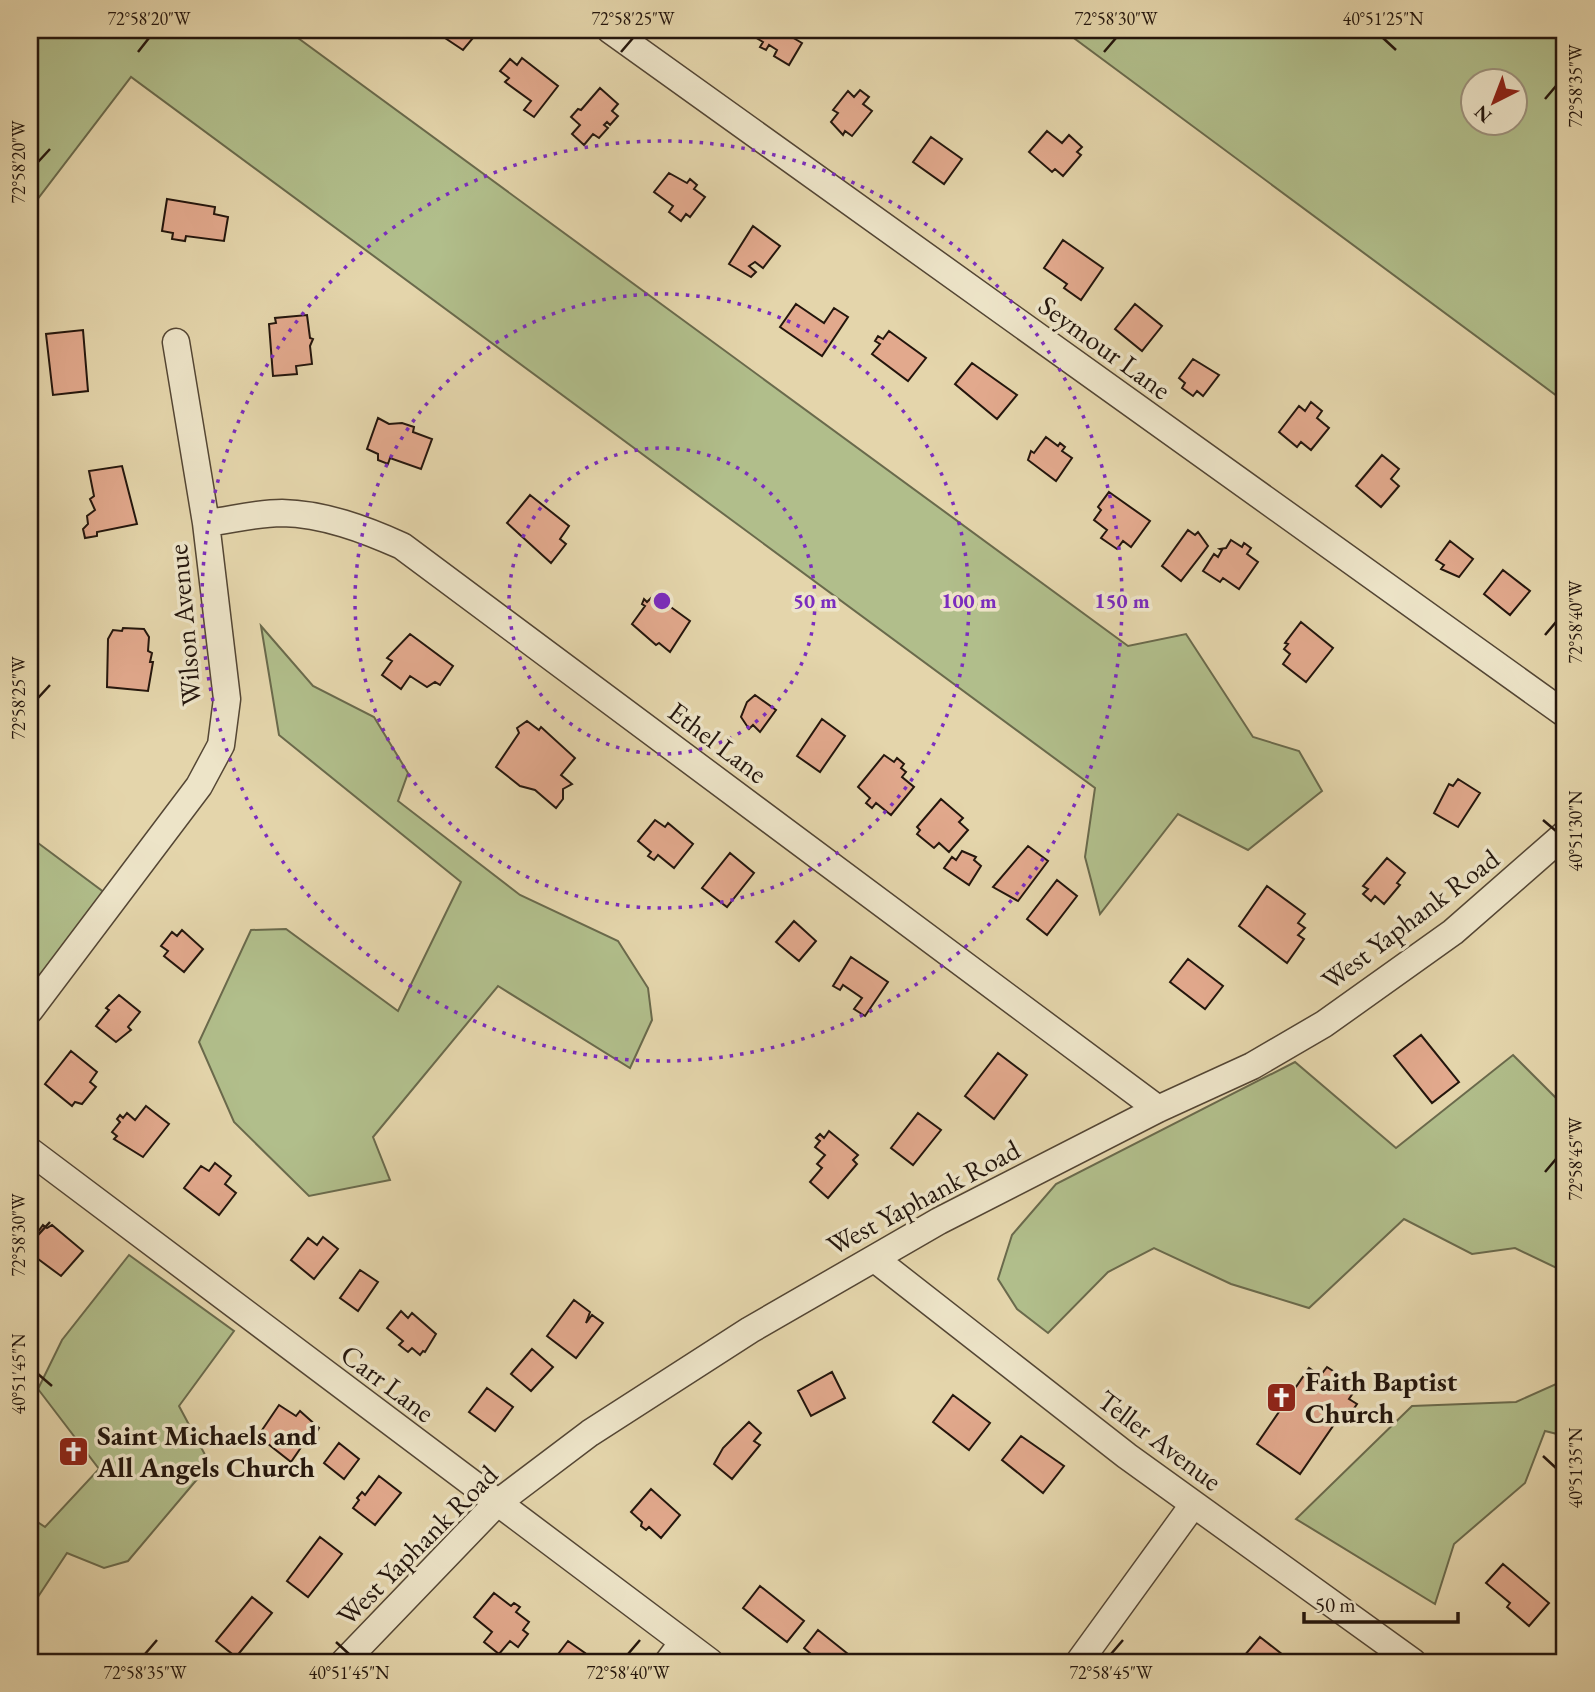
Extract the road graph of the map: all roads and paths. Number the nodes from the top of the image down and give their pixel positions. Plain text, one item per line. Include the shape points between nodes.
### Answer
1 (610, 30) edge
2 (176, 342) dead end
3 (206, 523) junction
4 (1565, 713) edge
5 (1565, 834) edge
6 (30, 1010) edge
7 (1158, 1108) junction
8 (30, 1151) edge
9 (875, 1259) junction
10 (496, 1504) junction
11 (1193, 1505) junction
12 (676, 1652) edge
13 (344, 1662) edge
14 (710, 1662) edge
15 (1079, 1662) edge
16 (1413, 1662) edge

1 - 4 street, Seymour Lane
2 - 3 street, Wilson Avenue
3 - 6 street, Wilson Avenue via 227,699 221,745 198,786
3 - 7 street, Ethel Lane via 281,513 318,517 361,527 402,546
5 - 7 street, West Yaphank Road via 1453,932 1324,1024 1252,1066
7 - 9 street, West Yaphank Road via 939,1220
8 - 10 street, Carr Lane
9 - 10 street, West Yaphank Road via 750,1330 590,1433
9 - 11 street, Teller Avenue
10 - 12 street, Carr Lane
10 - 13 street, West Yaphank Road
11 - 15 street
11 - 16 street, Teller Avenue
12 - 14 street, Carr Lane

